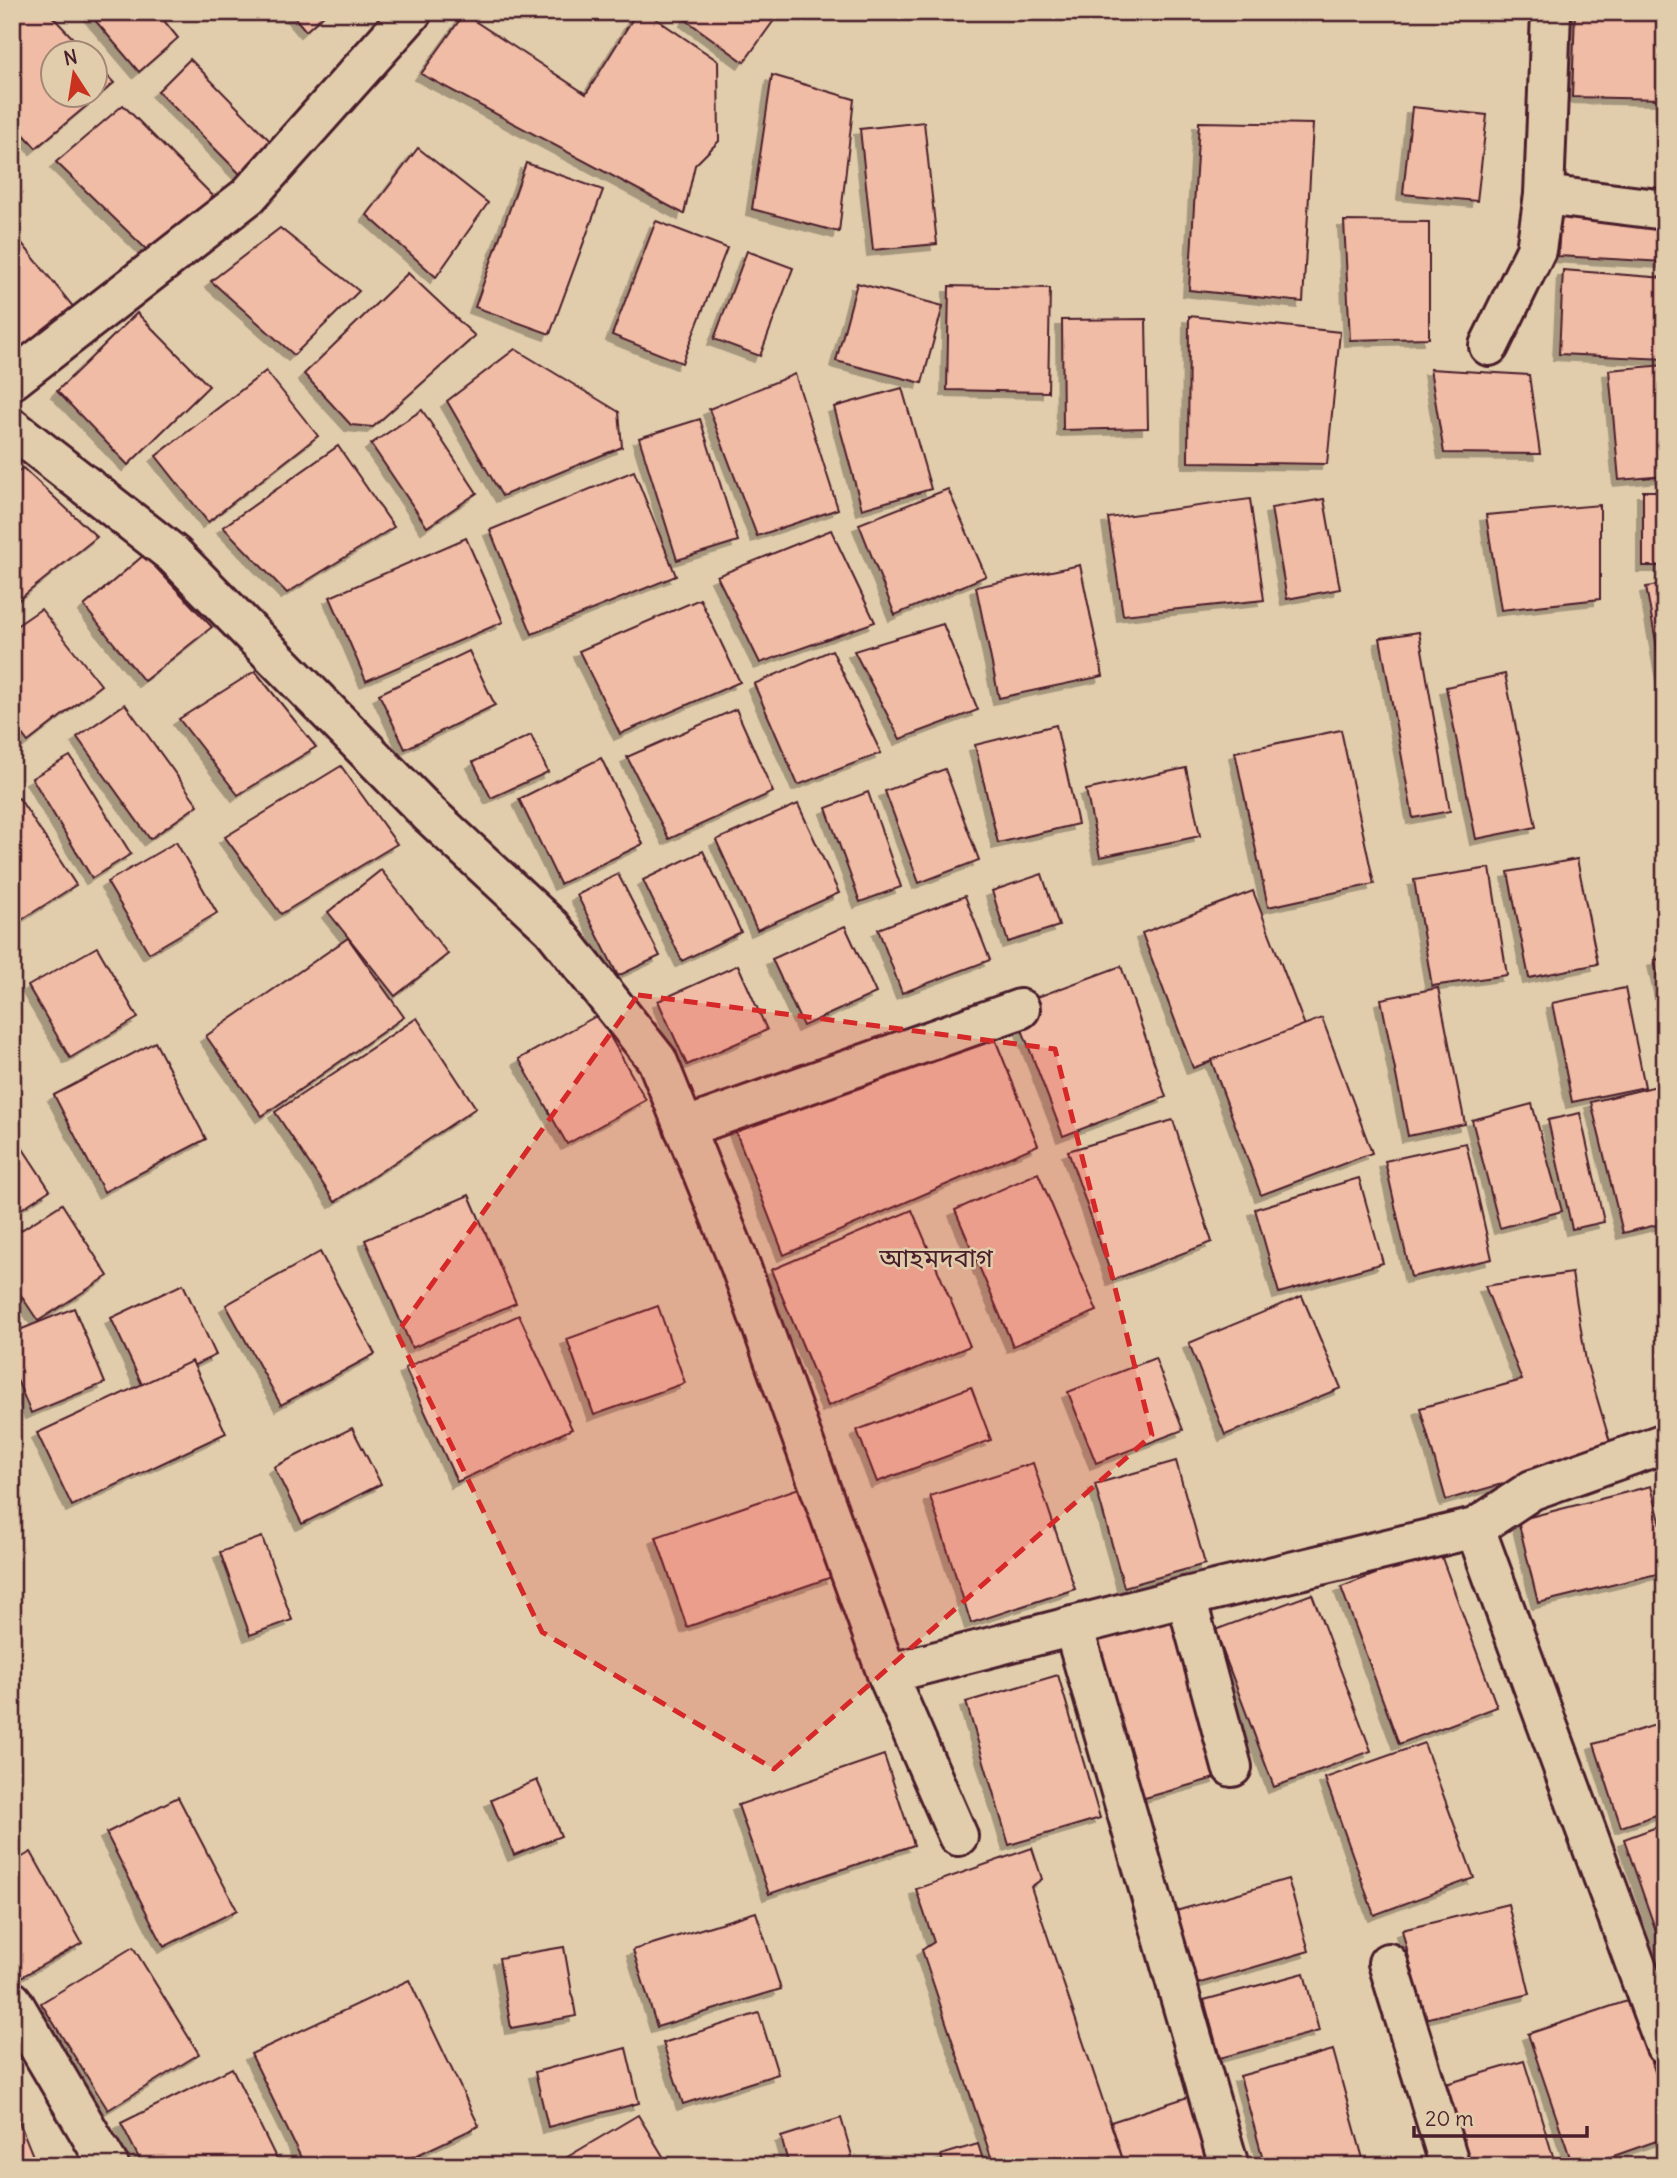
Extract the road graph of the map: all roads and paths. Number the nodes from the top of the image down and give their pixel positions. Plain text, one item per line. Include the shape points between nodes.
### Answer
1 (412, 12) edge
2 (1551, 12) edge
3 (1544, 195) junction
4 (1665, 209) edge
5 (1489, 346) dead end
6 (12, 380) edge
7 (12, 428) edge
8 (1020, 1009) dead end
9 (684, 1128) junction
10 (1665, 1443) edge
11 (1475, 1528) junction
12 (1186, 1597) junction
13 (1073, 1626) junction
14 (887, 1674) junction
15 (1232, 1767) dead end
16 (958, 1836) dead end
17 (1388, 1963) dead end
18 (12, 2001) edge
19 (1665, 2045) edge
20 (109, 2166) edge
21 (1229, 2166) edge
22 (1450, 2166) edge

1 - 6 street via 248,196
2 - 3 street
3 - 4 street
3 - 5 street via 1536,250
7 - 9 street via 173,554 429,814 552,928 657,1060
8 - 9 street
9 - 14 street via 740,1265
10 - 11 street via 1532,1490
11 - 12 street
11 - 19 street
12 - 13 street
12 - 15 street
13 - 14 street
13 - 21 street
14 - 16 street
17 - 22 street
18 - 20 street

